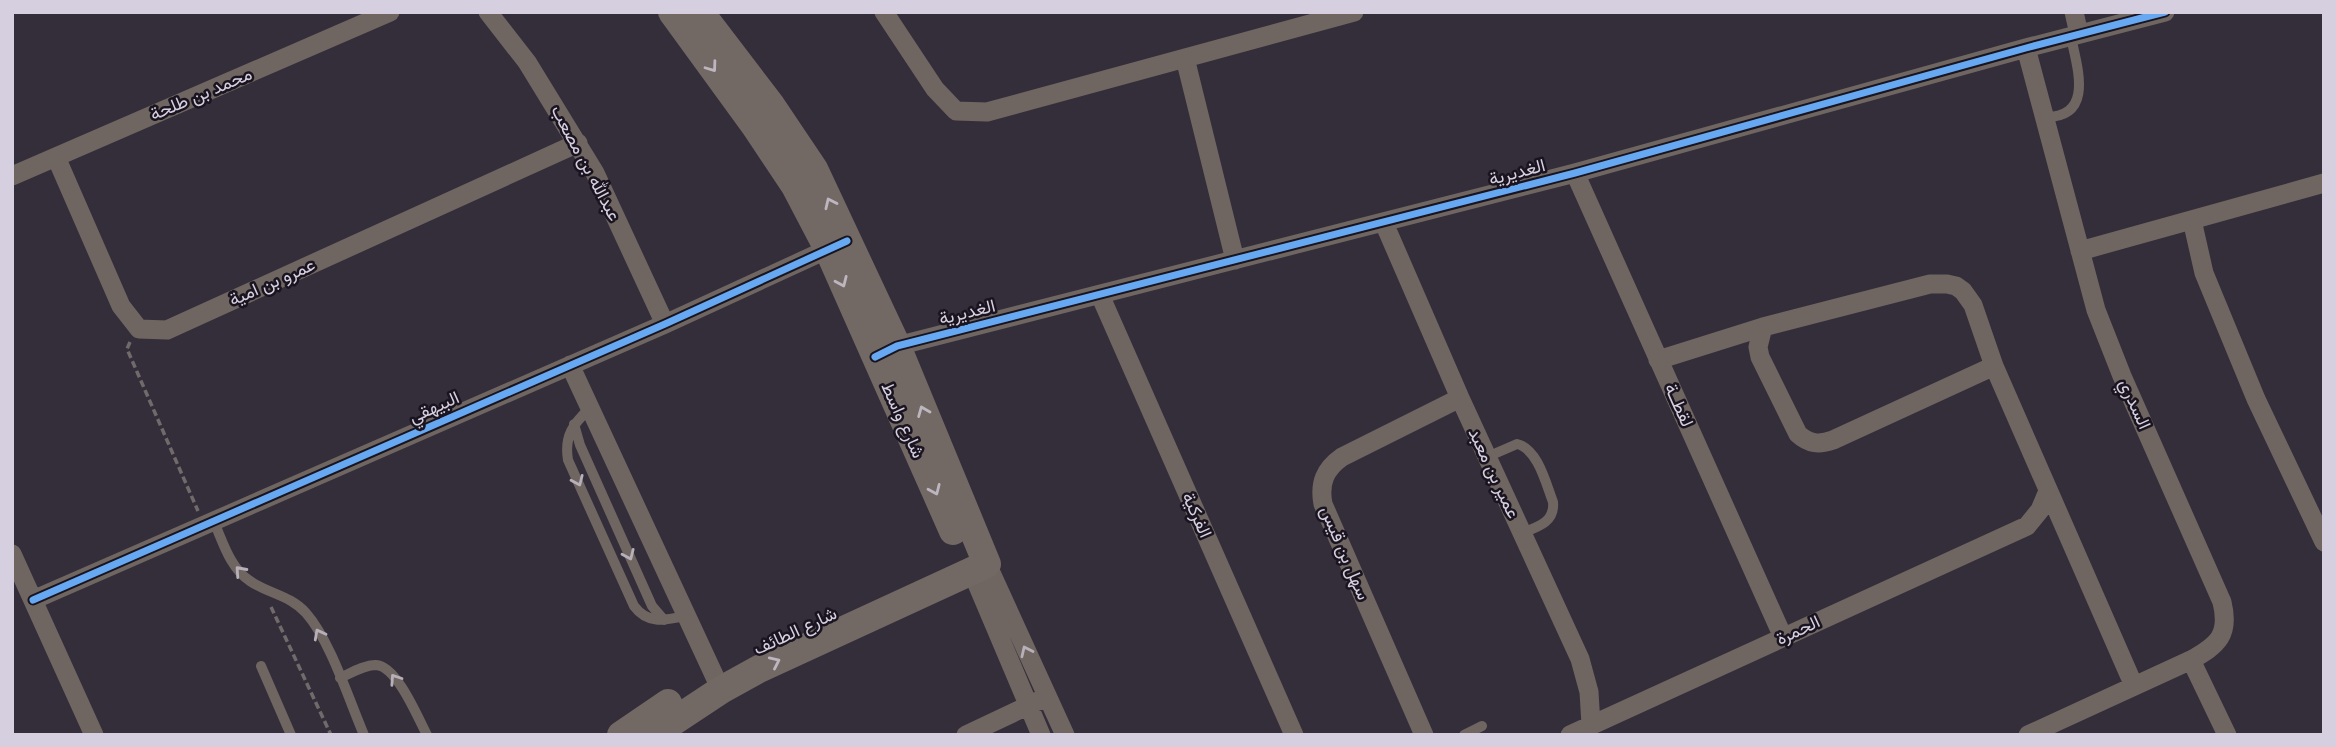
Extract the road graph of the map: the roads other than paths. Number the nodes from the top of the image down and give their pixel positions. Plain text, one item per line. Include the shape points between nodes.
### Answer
1 (390, 12) edge
2 (488, 12) edge
3 (672, 12) edge
4 (699, 12) edge
5 (884, 12) edge
6 (1354, 12) edge
7 (2074, 12) edge
8 (2165, 12) edge
9 (2075, 36) junction
10 (2026, 48) junction
11 (1185, 58) junction
12 (2043, 117) junction
13 (578, 143) junction
14 (56, 157) junction
15 (1575, 173) junction
16 (12, 176) edge
17 (2324, 183) edge
18 (2192, 220) junction
19 (1384, 223) junction
20 (837, 245) junction
21 (2080, 251) junction
22 (1235, 260) junction
23 (1100, 295) junction
24 (665, 324) junction
25 (1763, 327) junction
26 (886, 352) junction
27 (1658, 360) junction
28 (570, 365) junction
29 (1994, 366) junction
30 (1460, 398) junction
31 (590, 408) junction
32 (574, 424) junction
33 (1487, 457) junction
34 (2048, 491) junction
35 (209, 524) junction
36 (2027, 526) junction
37 (2065, 530) junction
38 (1522, 533) junction
39 (2324, 542) edge
40 (12, 554) edge
41 (976, 561) junction
42 (33, 600) junction
43 (686, 616) junction
44 (664, 620) junction
45 (1783, 637) junction
46 (2191, 660) junction
47 (261, 666) dead end
48 (340, 678) junction
49 (717, 682) junction
50 (2134, 686) junction
51 (1047, 696) junction
52 (1028, 706) junction
53 (1591, 725) junction
54 (1482, 726) dead end
55 (636, 733) edge
56 (94, 735) edge
57 (291, 735) edge
58 (364, 735) edge
59 (427, 735) edge
60 (966, 735) edge
61 (1041, 735) edge
62 (1065, 735) edge
63 (1294, 735) edge
64 (1423, 735) edge
65 (1464, 735) edge
66 (1570, 735) edge
67 (2028, 735) edge
68 (2227, 735) edge

1 - 14 street, محمد بن طلحة
2 - 13 street, عبدالله بن مصعب via 527,62
3 -> 20 street, شارع واسط
20 -> 4 street, شارع واسط via 814,169
5 - 11 street via 935,89 956,111 987,113
6 - 11 street
7 - 9 street
8 - 9 street, الغديرية
9 - 10 street, الغديرية
9 - 12 lane via 2080,92 2071,109
10 - 12 street, السدري
10 - 15 street, الغديرية
11 - 22 street
12 - 21 street, السدري
13 - 14 street, عمرو بن امية via 167,330 139,329 121,306
13 - 24 street, عبدالله بن مصعب
14 - 16 street, محمد بن طلحة
15 - 19 street, الغديرية
15 - 27 street, لقطــة
17 - 18 street
18 - 21 street
18 - 39 street via 2204,273 2245,374
19 - 22 street, الغديرية
19 - 30 street, عمير بن معبد
20 - 24 street, البيهقي
20 - 26 street, شارع واسط
21 - 46 street, السدري via 2096,310 2122,376 2222,602 2224,630 2218,642
22 - 23 street, الغديرية
23 - 26 street, الغديرية
23 - 63 street, الفركية
24 - 28 street, البيهقي
25 - 27 street
25 - 29 street via 1930,284 1947,284 1963,291 1973,305
25 - 29 street via 1760,357 1798,434 1815,444 1824,444
26 - 41 street, شارع واسط
27 - 45 street, لقطــة
28 - 31 street
28 - 35 street, البيهقي
29 - 34 street
30 - 33 street, عمير بن معبد
30 - 64 street, سهل بن قيس via 1342,457 1322,482 1323,504
31 - 32 lane
31 - 43 street
32 -> 44 lane via 652,606
32 -> 44 lane via 567,439 568,460 634,606 647,618
33 - 38 street, عمير بن معبد
33 - 38 lane via 1517,444 1533,457 1554,508 1544,524
34 - 36 street
34 - 37 street
35 - 42 street, البيهقي
48 -> 35 lane via 305,611 239,572
36 - 37 street, الحمرة
36 - 45 street, الحمرة
37 - 50 street
38 - 53 street, عمير بن معبد via 1580,659
40 - 42 street
41 - 49 street, شارع الطائف via 844,629
51 -> 41 street, شارع واسط
41 - 52 street, شارع واسط
42 - 56 street
43 - 44 lane
43 - 49 street
45 - 53 street, الحمرة
46 - 50 street
46 - 68 street
47 - 57 lane
48 - 58 lane
59 -> 48 lane via 387,668 373,665
49 - 55 street, شارع الطائف
50 - 67 street
51 - 52 street
51 - 62 street, شارع واسط
52 - 60 street
52 - 61 street, شارع واسط
53 - 66 street, الحمرة
54 - 65 lane

